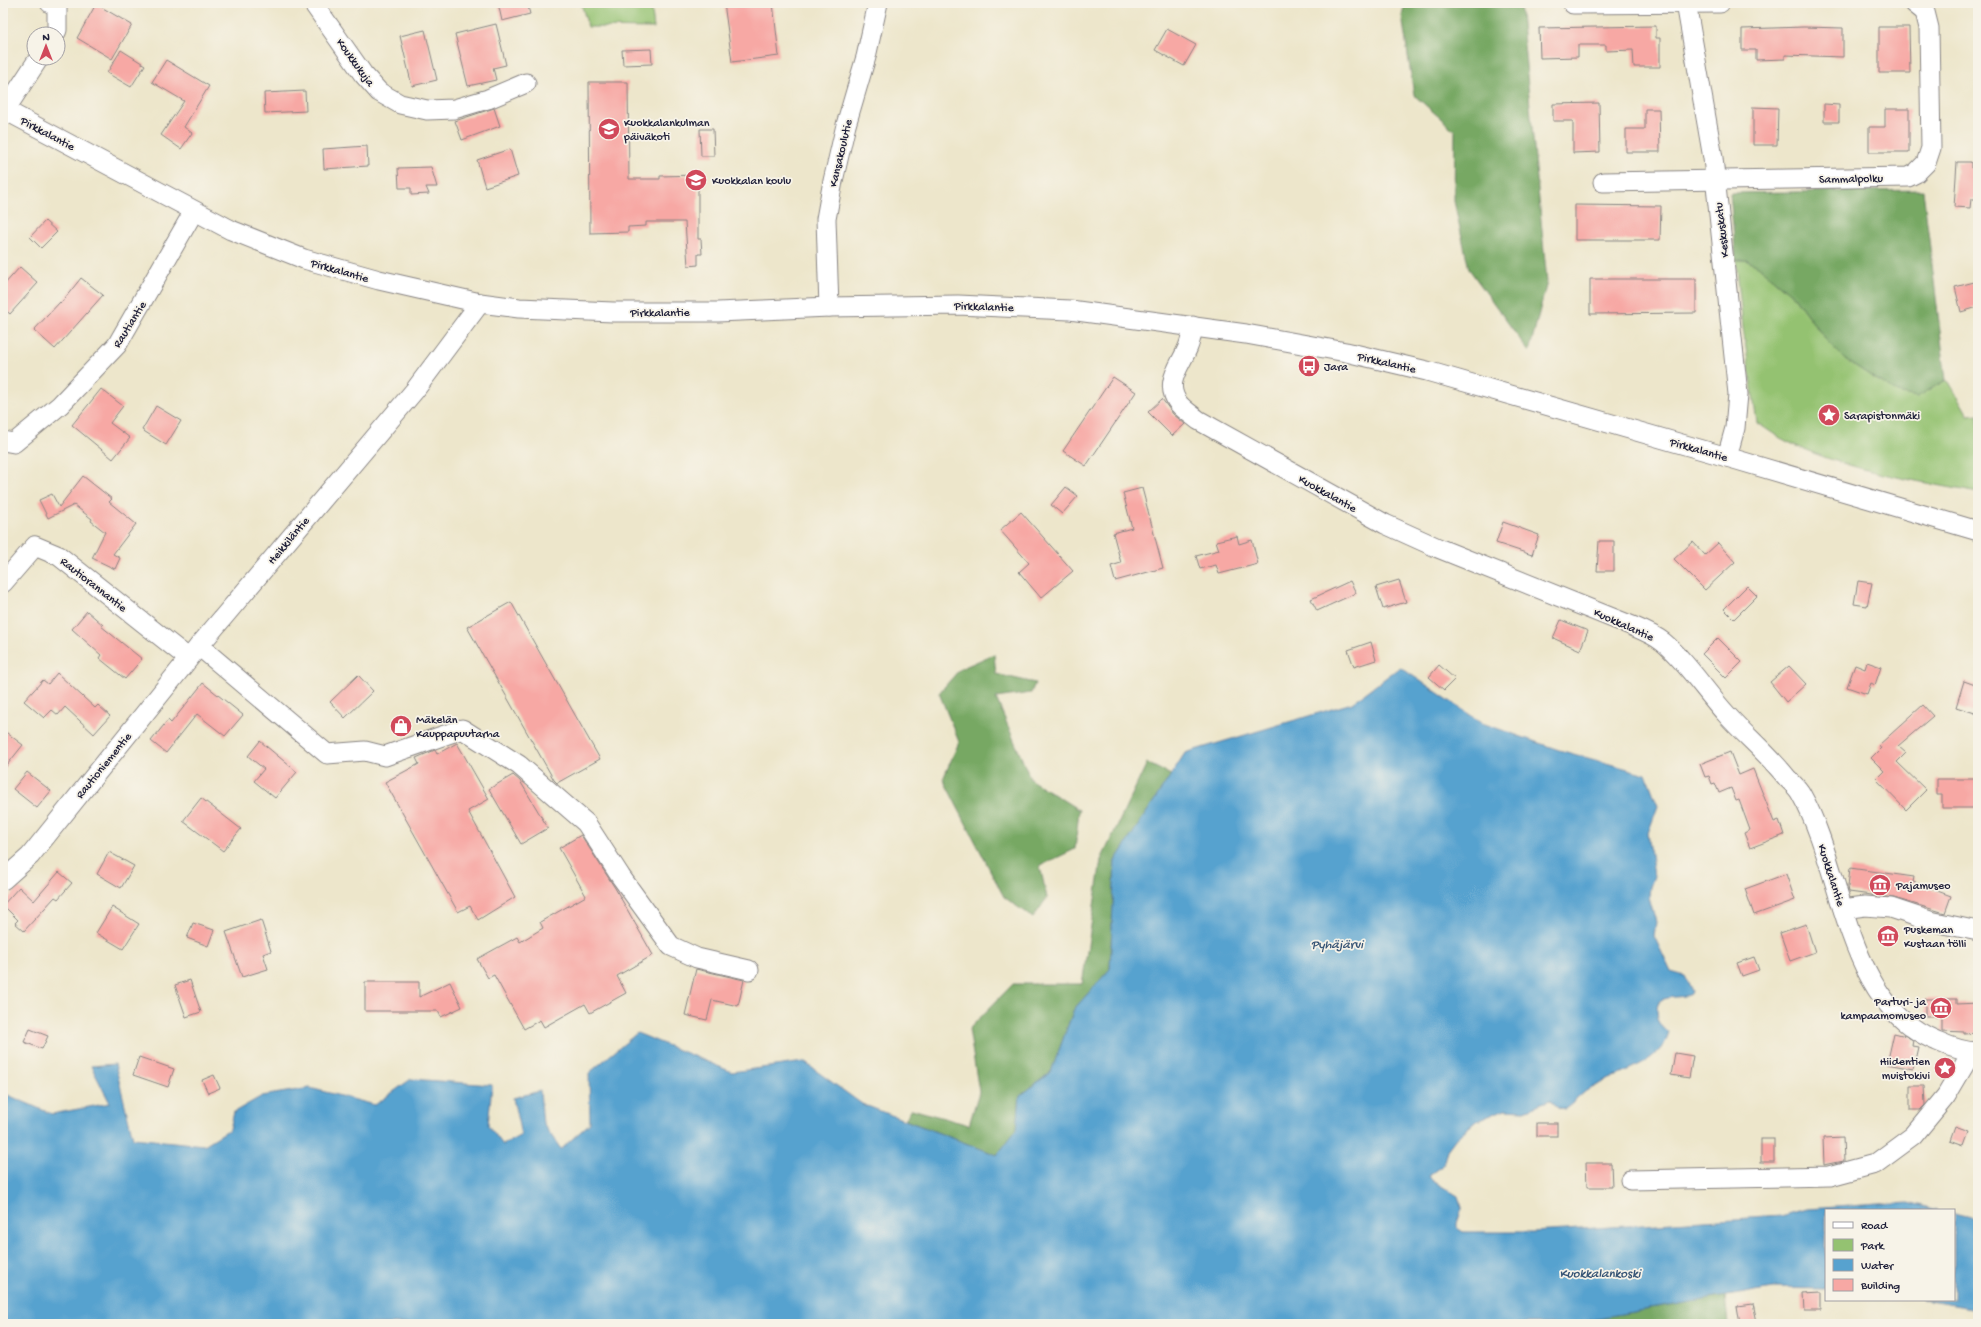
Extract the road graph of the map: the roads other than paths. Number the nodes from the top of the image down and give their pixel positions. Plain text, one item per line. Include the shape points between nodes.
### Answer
1 (50, 3) edge
2 (313, 3) edge
3 (878, 3) edge
4 (1686, 3) edge
5 (1720, 3) edge
6 (1914, 3) edge
7 (1573, 4) dead end
8 (57, 26) edge
9 (34, 66) edge
10 (526, 83) dead end
11 (4, 109) edge
12 (1715, 179) junction
13 (1603, 182) dead end
14 (194, 211) junction
15 (480, 303) junction
16 (829, 307) junction
17 (1193, 326) junction
18 (3, 441) edge
19 (1727, 457) junction
20 (1978, 532) edge
21 (3, 583) edge
22 (194, 652) junction
23 (3, 880) edge
24 (1843, 909) junction
25 (1978, 931) edge
26 (749, 970) dead end
27 (1975, 1052) edge
28 (1630, 1180) dead end

1 - 8 street via 57,7
2 - 10 street, Koukkukuja via 379,92 400,104 427,110 454,109 488,99
3 - 16 street, Kansakoulutie via 866,57 846,125 826,220
4 - 5 street
4 - 7 street
4 - 12 street, Keskuskatu
6 - 12 street, Sammalpolku via 1925,12 1929,28 1931,139 1929,155 1921,169 1908,177
9 - 11 street
11 - 14 street, Pirkkalantie
12 - 13 street, Sammalpolku
12 - 19 street, Keskuskatu via 1738,394 1735,428
14 - 15 street, Pirkkalantie via 231,230 304,259 379,280
14 - 18 street, Rautiantie via 117,345 60,405 14,443
15 - 16 street, Pirkkalantie via 518,308 613,312 718,312
15 - 22 street, Heikkiläntie via 415,390
16 - 17 street, Pirkkalantie via 958,305 1070,310
17 - 19 street, Pirkkalantie via 1338,351 1427,371
17 - 24 street, Kuokkalantie via 1189,346 1175,371 1172,384 1180,404 1198,420 1385,524 1630,625 1663,642 1800,793 1826,856
19 - 20 street, Pirkkalantie
21 - 22 street, Rautiorannantie via 35,546 59,556
22 - 23 street, Rautioniementie via 30,856
22 - 26 street via 327,754 364,751 385,756 462,729 519,765 586,823 671,946 697,958
24 - 25 street via 1865,906 1891,908 1930,921
24 - 27 street, Kuokkalantie via 1867,972 1885,1001 1905,1022 1930,1039
27 - 28 street via 1946,1096 1913,1136 1875,1164 1830,1176

